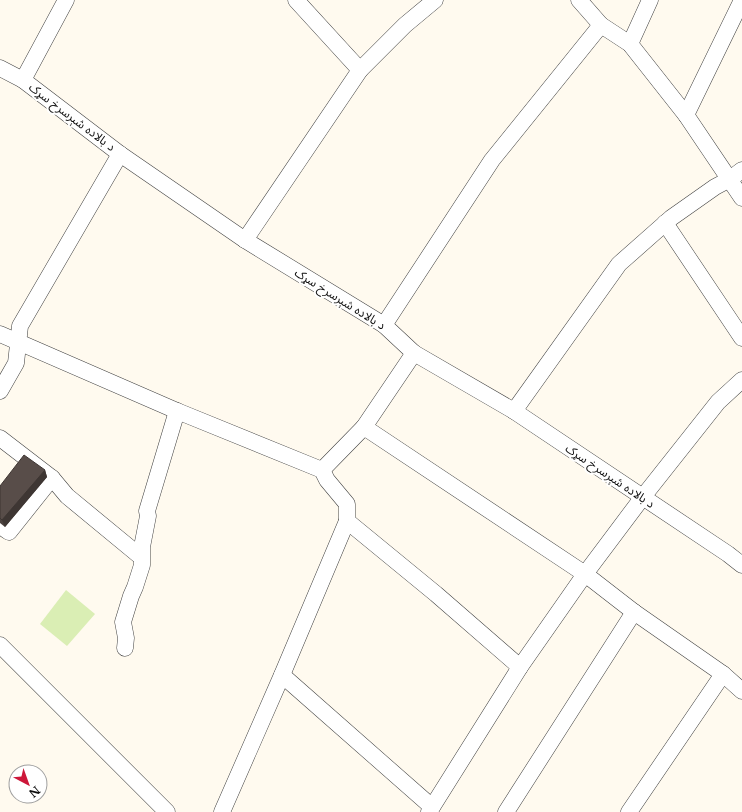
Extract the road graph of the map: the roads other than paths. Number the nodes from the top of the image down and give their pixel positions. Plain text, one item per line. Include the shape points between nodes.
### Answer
1 (66, 0) edge
2 (296, 0) edge
3 (435, 0) edge
4 (579, 0) edge
5 (650, 0) edge
6 (742, 0) edge
7 (601, 25) junction
8 (630, 44) junction
9 (0, 68) edge
10 (360, 70) junction
11 (22, 80) junction
12 (686, 115) junction
13 (120, 154) junction
14 (736, 175) edge
15 (742, 198) edge
16 (665, 223) junction
17 (246, 240) junction
18 (384, 326) junction
19 (0, 334) edge
20 (742, 338) edge
21 (18, 342) junction
22 (414, 352) junction
23 (742, 380) edge
24 (0, 391) edge
25 (177, 411) junction
26 (514, 411) junction
27 (364, 427) junction
28 (0, 438) edge
29 (322, 470) junction
30 (52, 478) junction
31 (642, 498) junction
32 (347, 521) junction
33 (0, 526) edge
34 (141, 557) junction
35 (742, 565) edge
36 (585, 574) junction
37 (634, 612) junction
38 (0, 645) edge
39 (125, 648) dead end
40 (520, 667) junction
41 (723, 674) junction
42 (282, 675) junction
43 (742, 691) edge
44 (430, 810) edge
45 (167, 812) edge
46 (222, 812) edge
47 (506, 812) edge
48 (629, 812) edge

1 - 11 street
2 - 10 street
3 - 10 street via 405,25
4 - 7 street
5 - 8 street
6 - 12 street
7 - 8 street
7 - 18 street via 492,160
8 - 12 street
9 - 11 street, د بالاده شېرسرخ سړک
10 - 17 street
11 - 13 street, د بالاده شېرسرخ سړک
12 - 14 street
13 - 17 street, د بالاده شېرسرخ سړک
13 - 21 street via 20,326
14 - 15 street
14 - 16 street
16 - 20 street
16 - 26 street via 619,264
17 - 18 street, د بالاده شېرسرخ سړک
18 - 22 street, د بالاده شېرسرخ سړک
19 - 21 street
21 - 24 street via 16,363
21 - 25 street
22 - 26 street, د بالاده شېرسرخ سړک
22 - 27 street
23 - 31 street via 718,402
25 - 29 street
25 - 34 street via 147,511
26 - 31 street, د بالاده شېرسرخ سړک
27 - 29 street
27 - 36 street
28 - 30 street
29 - 32 street via 347,504
30 - 33 street via 8,532
30 - 34 street via 67,496
31 - 35 street, د بالاده شېرسرخ سړک
31 - 36 street
32 - 40 street
32 - 42 street
34 - 39 street via 142,564 136,587 123,622
36 - 37 street
36 - 40 street
37 - 41 street
37 - 47 street
38 - 45 street
40 - 44 street
41 - 43 street
41 - 48 street
42 - 44 street
42 - 46 street

